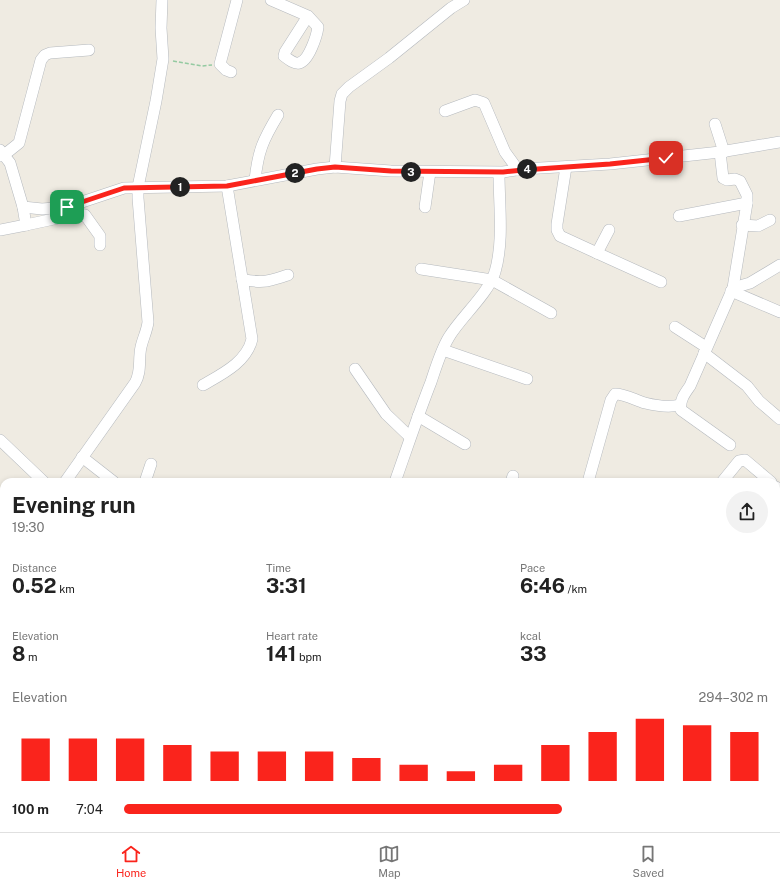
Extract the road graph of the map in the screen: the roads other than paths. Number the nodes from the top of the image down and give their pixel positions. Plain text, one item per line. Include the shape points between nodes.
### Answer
1 (162, 0) edge
2 (237, 0) edge
3 (271, 0) edge
4 (464, 0) edge
5 (447, 4) edge
6 (308, 16) dead end
7 (89, 50) dead end
8 (231, 72) dead end
9 (446, 111) dead end
10 (278, 115) dead end
11 (715, 124) dead end
12 (780, 142) edge
13 (722, 152) junction
14 (1, 154) edge
15 (335, 167) junction
16 (566, 167) junction
17 (518, 170) junction
18 (430, 172) junction
19 (499, 173) junction
20 (255, 180) junction
21 (227, 186) junction
22 (138, 187) junction
23 (746, 203) junction
24 (23, 207) junction
25 (425, 207) dead end
26 (679, 216) dead end
27 (770, 220) dead end
28 (26, 225) junction
29 (742, 225) junction
30 (0, 230) edge
31 (609, 230) dead end
32 (100, 245) dead end
33 (597, 254) junction
34 (780, 265) edge
35 (420, 269) dead end
36 (288, 275) dead end
37 (242, 279) junction
38 (492, 280) junction
39 (661, 282) dead end
40 (732, 289) junction
41 (552, 312) dead end
42 (780, 312) edge
43 (674, 327) dead end
44 (443, 350) junction
45 (705, 350) junction
46 (356, 368) dead end
47 (527, 379) dead end
48 (203, 385) dead end
49 (680, 405) junction
50 (418, 416) junction
51 (780, 419) edge
52 (410, 437) junction
53 (0, 440) edge
54 (465, 444) dead end
55 (730, 445) dead end
56 (82, 457) junction
57 (151, 464) dead end
58 (40, 478) edge
59 (72, 478) edge
60 (109, 478) edge
61 (147, 478) edge
62 (396, 478) edge
63 (589, 478) edge
64 (725, 478) edge
65 (766, 478) edge

1 - 22 street via 163,59
2 - 8 street via 220,64
3 - 6 street
4 - 5 street
5 - 15 street via 389,58 342,94
7 - 14 street via 45,55 41,60 19,143
9 - 17 street via 475,100 484,103 505,152
10 - 20 street via 260,151
11 - 13 street
12 - 13 street
13 - 16 street
13 - 23 street via 723,178 740,180 746,195
14 - 24 street via 10,163
15 - 18 street
15 - 20 street
16 - 17 street
16 - 33 street via 557,230 560,236
17 - 19 street
18 - 19 street
18 - 25 street
19 - 38 street via 500,239
20 - 21 street
21 - 22 street
21 - 37 street
22 - 24 street via 112,191 67,207
22 - 56 street via 148,322 141,346 140,371 135,382
23 - 26 street
23 - 29 street
24 - 28 street
27 - 29 street via 758,226
28 - 30 street
28 - 32 street via 82,214 100,236
29 - 40 street
31 - 33 street
33 - 39 street
34 - 40 street via 750,283
35 - 38 street
36 - 37 street via 264,282
37 - 48 street via 251,346 232,367
38 - 41 street
38 - 44 street via 449,337
40 - 42 street
40 - 45 street
43 - 45 street
44 - 47 street
44 - 50 street
45 - 49 street
45 - 51 street
46 - 52 street via 386,414
49 - 55 street via 681,410
49 - 63 street via 668,408 615,394 611,400
50 - 52 street
50 - 54 street
52 - 62 street
53 - 58 street
56 - 59 street
56 - 60 street
57 - 61 street
64 - 65 street via 739,461 745,460

